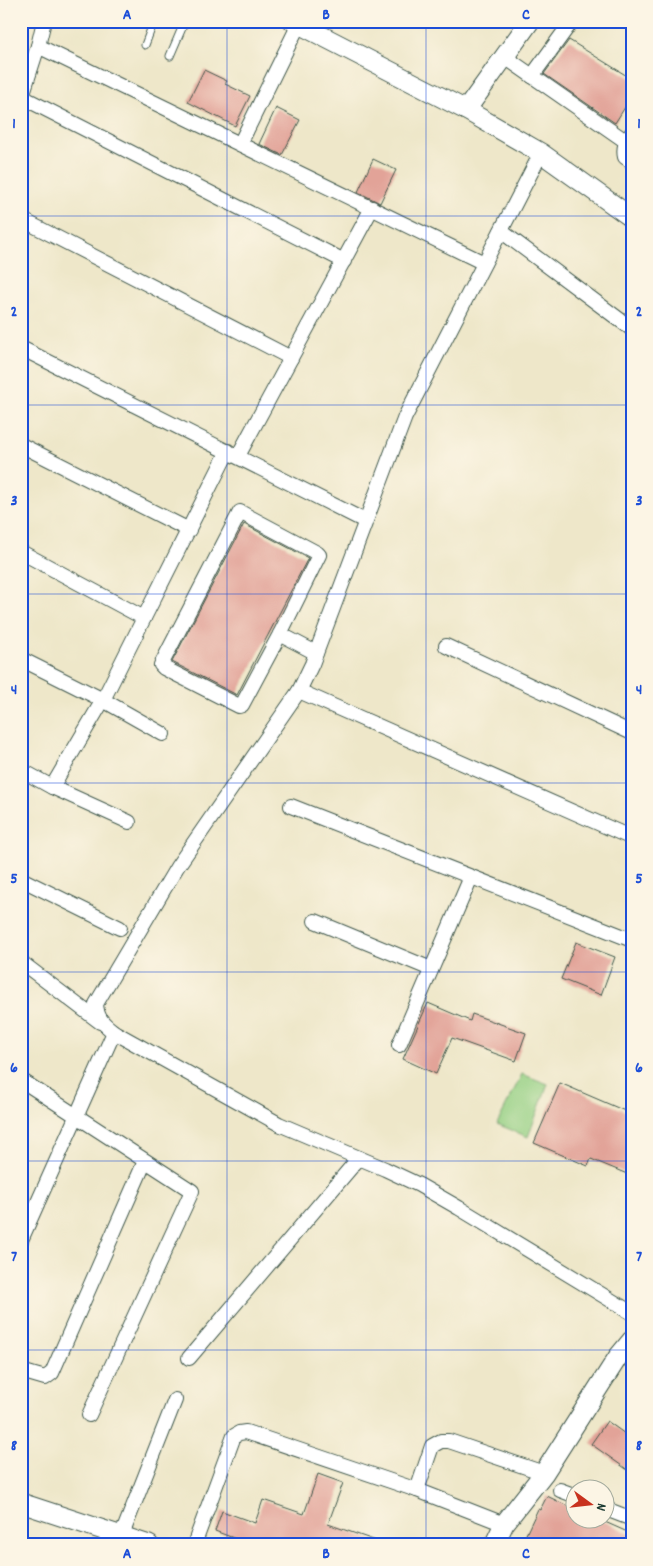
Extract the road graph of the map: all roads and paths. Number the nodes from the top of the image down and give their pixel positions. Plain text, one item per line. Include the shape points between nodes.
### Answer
1 (44, 21) edge
2 (154, 21) edge
3 (184, 21) edge
4 (530, 21) edge
5 (572, 21) edge
6 (296, 22) edge
7 (145, 45) dead end
8 (38, 46) junction
9 (170, 56) dead end
10 (505, 57) junction
11 (532, 76) junction
12 (22, 98) edge
13 (466, 110) junction
14 (629, 137) edge
15 (240, 144) junction
16 (541, 153) junction
17 (632, 162) edge
18 (372, 208) junction
19 (632, 218) edge
20 (21, 219) edge
21 (501, 231) junction
22 (344, 261) junction
23 (484, 263) junction
24 (632, 329) edge
25 (21, 348) edge
26 (291, 358) junction
27 (21, 445) edge
28 (233, 454) junction
29 (365, 521) junction
30 (189, 530) junction
31 (21, 552) edge
32 (144, 618) junction
33 (280, 634) junction
34 (446, 646) dead end
35 (316, 653) junction
36 (21, 658) edge
37 (299, 691) junction
38 (103, 700) junction
39 (632, 733) edge
40 (163, 734) dead end
41 (21, 770) edge
42 (52, 787) junction
43 (291, 806) dead end
44 (129, 822) dead end
45 (632, 838) edge
46 (471, 877) junction
47 (21, 879) edge
48 (315, 921) dead end
49 (120, 928) dead end
50 (632, 940) edge
51 (21, 962) edge
52 (431, 969) junction
53 (100, 1022) junction
54 (114, 1032) junction
55 (399, 1045) dead end
56 (21, 1080) edge
57 (77, 1116) junction
58 (359, 1158) junction
59 (145, 1161) junction
60 (21, 1240) edge
61 (632, 1314) edge
62 (632, 1340) edge
63 (189, 1358) dead end
64 (21, 1372) edge
65 (175, 1400) dead end
66 (89, 1415) dead end
67 (544, 1473) junction
68 (417, 1490) junction
69 (560, 1490) dead end
70 (566, 1492) edge
71 (21, 1503) edge
72 (616, 1513) edge
73 (632, 1520) edge
74 (504, 1524) junction
75 (120, 1540) edge
76 (149, 1545) edge
77 (194, 1545) edge
78 (479, 1545) edge
79 (494, 1545) edge

1 - 8 street
2 - 7 lane
3 - 9 lane
4 - 10 street
5 - 11 street
6 - 13 street
6 - 15 street
8 - 12 street
8 - 15 street
10 - 11 street
10 - 13 street
11 - 14 street
12 - 22 street
13 - 16 street
14 - 17 street via 624,148 625,157
15 - 18 street
16 - 19 street
16 - 21 street
18 - 22 street
18 - 23 street
20 - 26 street
21 - 23 street
21 - 24 street
22 - 26 street
23 - 29 street via 406,417
25 - 28 street
26 - 28 street
27 - 30 street
28 - 29 street
28 - 30 street
29 - 35 street
30 - 32 street
31 - 32 street
32 - 38 street
33 - 33 street via 240,706 162,667 240,512 318,554
33 - 35 street
34 - 39 street
35 - 37 street
36 - 38 street
37 - 45 street
37 - 53 street via 177,867 96,1004
38 - 40 street
38 - 42 street
41 - 42 street
42 - 44 street
43 - 46 street
46 - 50 street
46 - 52 street
47 - 49 street
48 - 52 street
51 - 53 street
52 - 55 street
53 - 54 street
54 - 57 street
54 - 58 street via 280,1124
56 - 57 street
57 - 59 street
57 - 60 street
58 - 61 street via 419,1185
58 - 63 street
59 - 64 street via 52,1373 45,1378
59 - 66 street via 192,1191
62 - 67 street
65 - 75 street
67 - 68 street via 441,1440 432,1446
67 - 74 street
68 - 74 street
68 - 77 street via 246,1432 239,1433 234,1436
69 - 70 street
71 - 75 street
72 - 73 street
74 - 78 street
74 - 79 street
75 - 76 street

